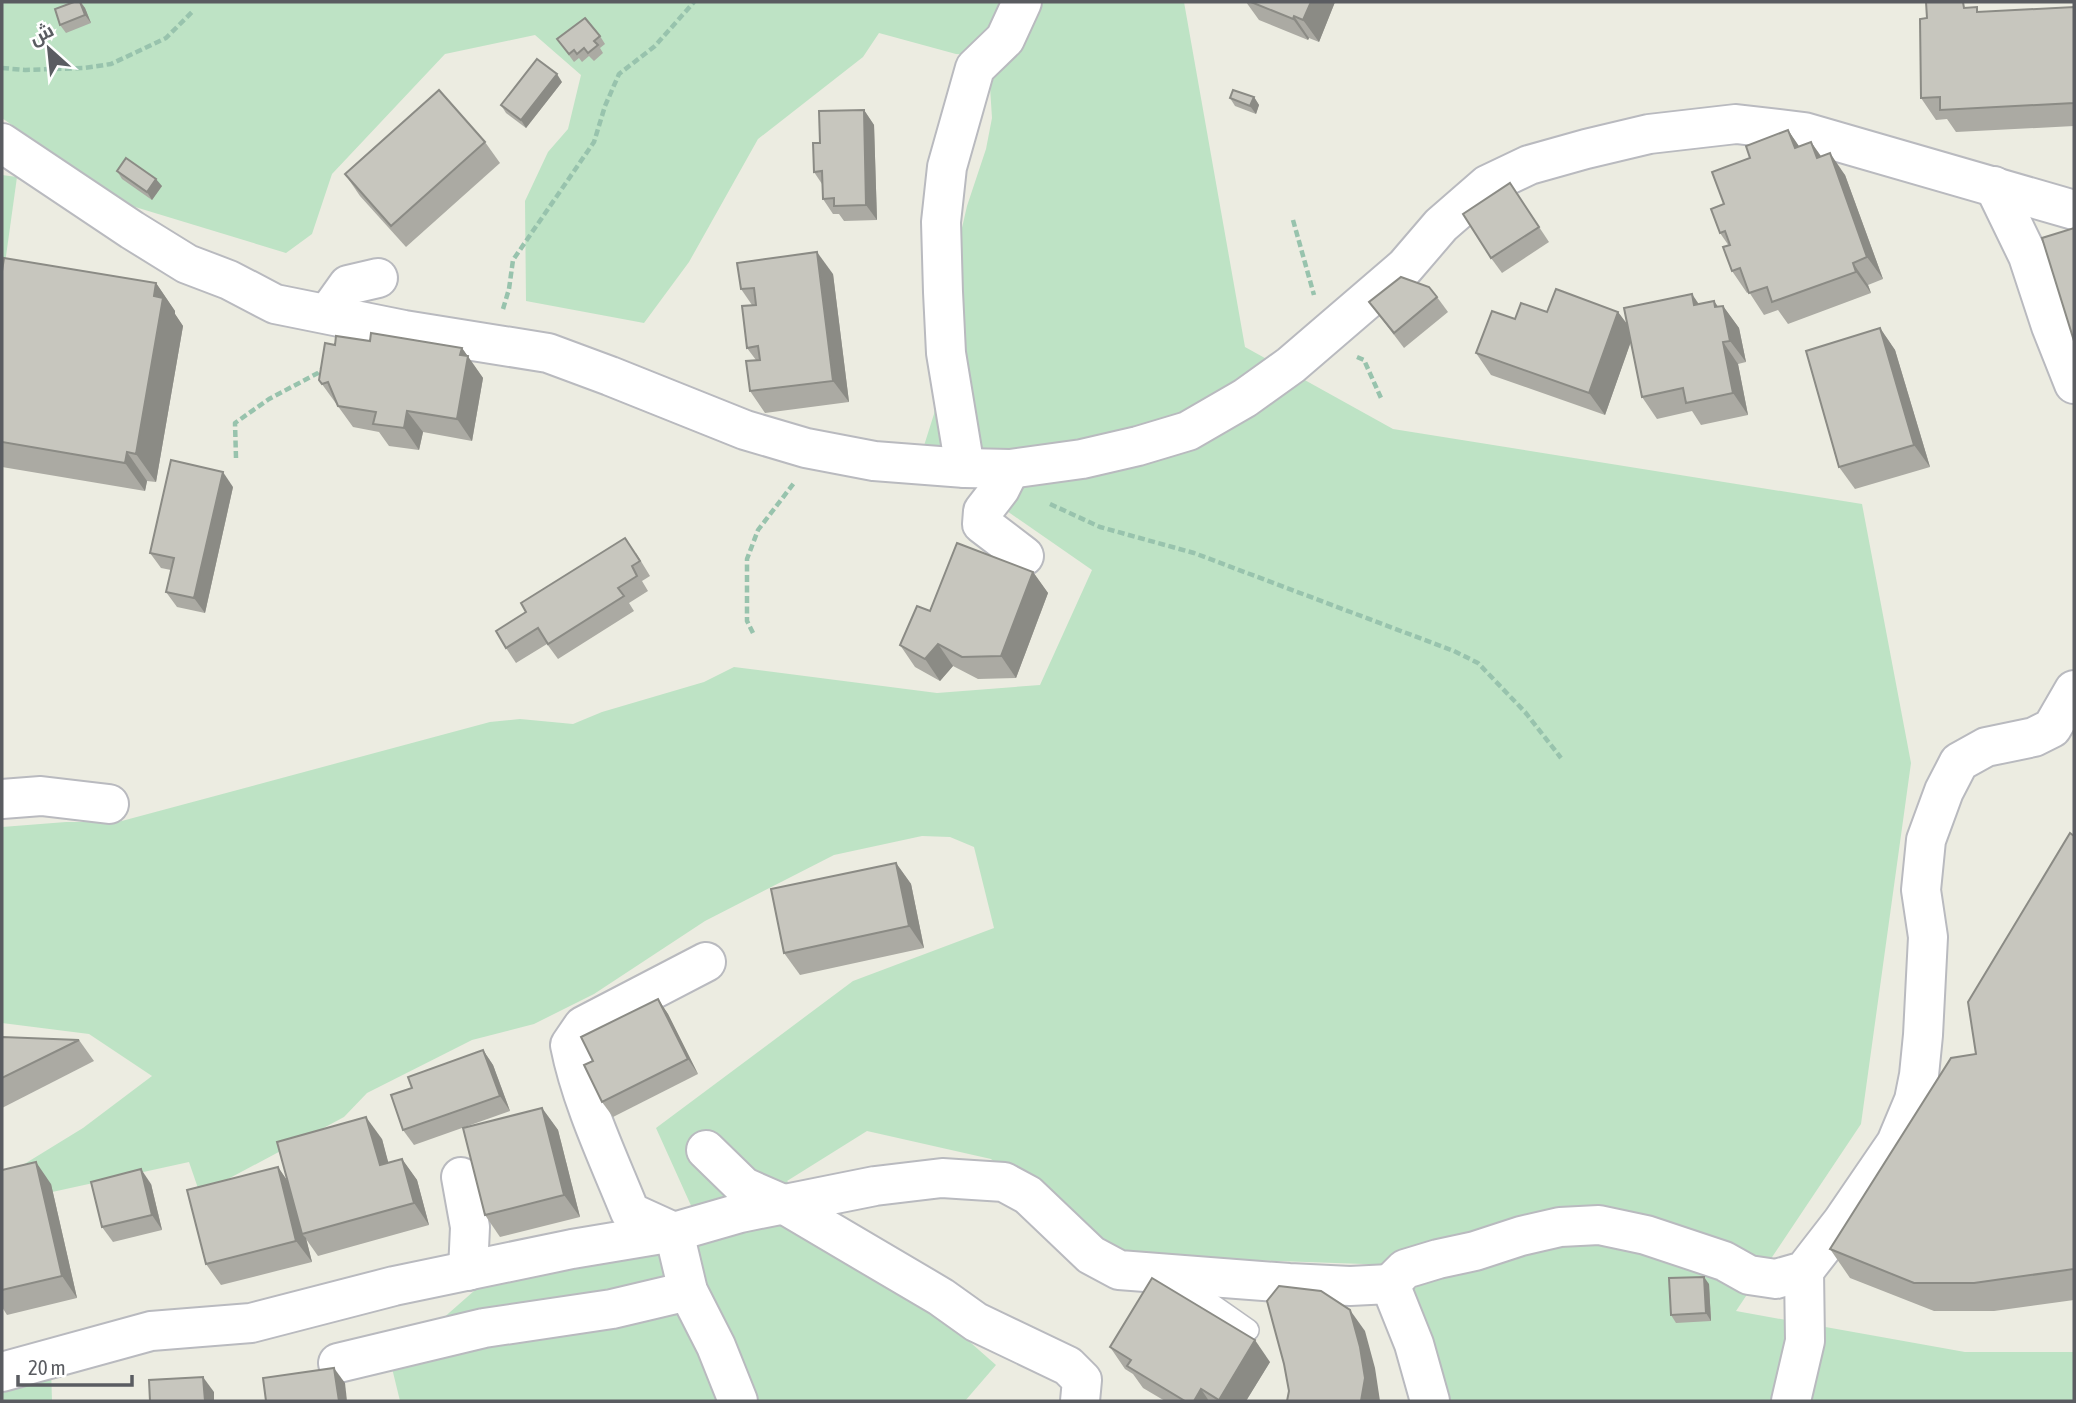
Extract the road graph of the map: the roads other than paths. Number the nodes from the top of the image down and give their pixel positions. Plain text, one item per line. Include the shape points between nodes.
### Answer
1 (1021, 2) edge
2 (2, 143) edge
3 (1994, 186) junction
4 (2074, 210) edge
5 (378, 278) dead end
6 (341, 316) junction
7 (2074, 384) edge
8 (965, 468) junction
9 (1014, 468) junction
10 (1024, 556) dead end
11 (2074, 690) edge
12 (2, 799) edge
13 (109, 804) dead end
14 (706, 962) dead end
15 (706, 1150) dead end
16 (461, 1177) dead end
17 (785, 1205) junction
18 (674, 1232) junction
19 (468, 1271) junction
20 (1804, 1271) junction
21 (1171, 1274) junction
22 (1390, 1284) junction
23 (688, 1291) junction
24 (1248, 1330) dead end
25 (338, 1363) dead end
26 (2, 1372) edge
27 (738, 1401) edge
28 (1080, 1401) edge
29 (1430, 1401) edge
30 (1791, 1401) edge

1 - 8 street via 1004,39 975,68 947,167 941,222 946,353
2 - 6 street via 187,264 275,304
3 - 4 street
3 - 7 street via 2028,256
3 - 9 street via 1804,132 1736,124 1649,134 1529,164 1487,185 1441,225 1405,267 1291,365 1245,398 1188,431 1082,459
5 - 6 street via 348,285
6 - 8 street via 548,353 745,430 814,450 874,461
8 - 9 street
9 - 10 street via 983,511 982,524
11 - 20 street via 2052,728 2034,737 1986,747 1959,762 1944,791 1926,840 1921,890 1928,937 1914,1101 1896,1143
12 - 13 street via 41,796
14 - 18 street via 583,1026 570,1045 630,1212
15 - 17 street via 744,1187
16 - 19 street via 470,1227
17 - 18 street
17 - 21 street via 942,1178 1004,1182 1028,1195 1091,1255 1119,1270
17 - 28 street via 976,1322 1068,1366 1082,1380
18 - 19 street
18 - 23 street
19 - 26 street via 251,1323 151,1331
20 - 22 street via 1776,1279 1749,1275 1724,1261 1599,1225 1560,1227 1438,1259 1405,1269
20 - 30 street via 1805,1341
21 - 22 street via 1337,1286
21 - 24 lane via 1188,1297 1208,1302
22 - 29 street
23 - 25 street via 611,1309 484,1328
23 - 27 street

